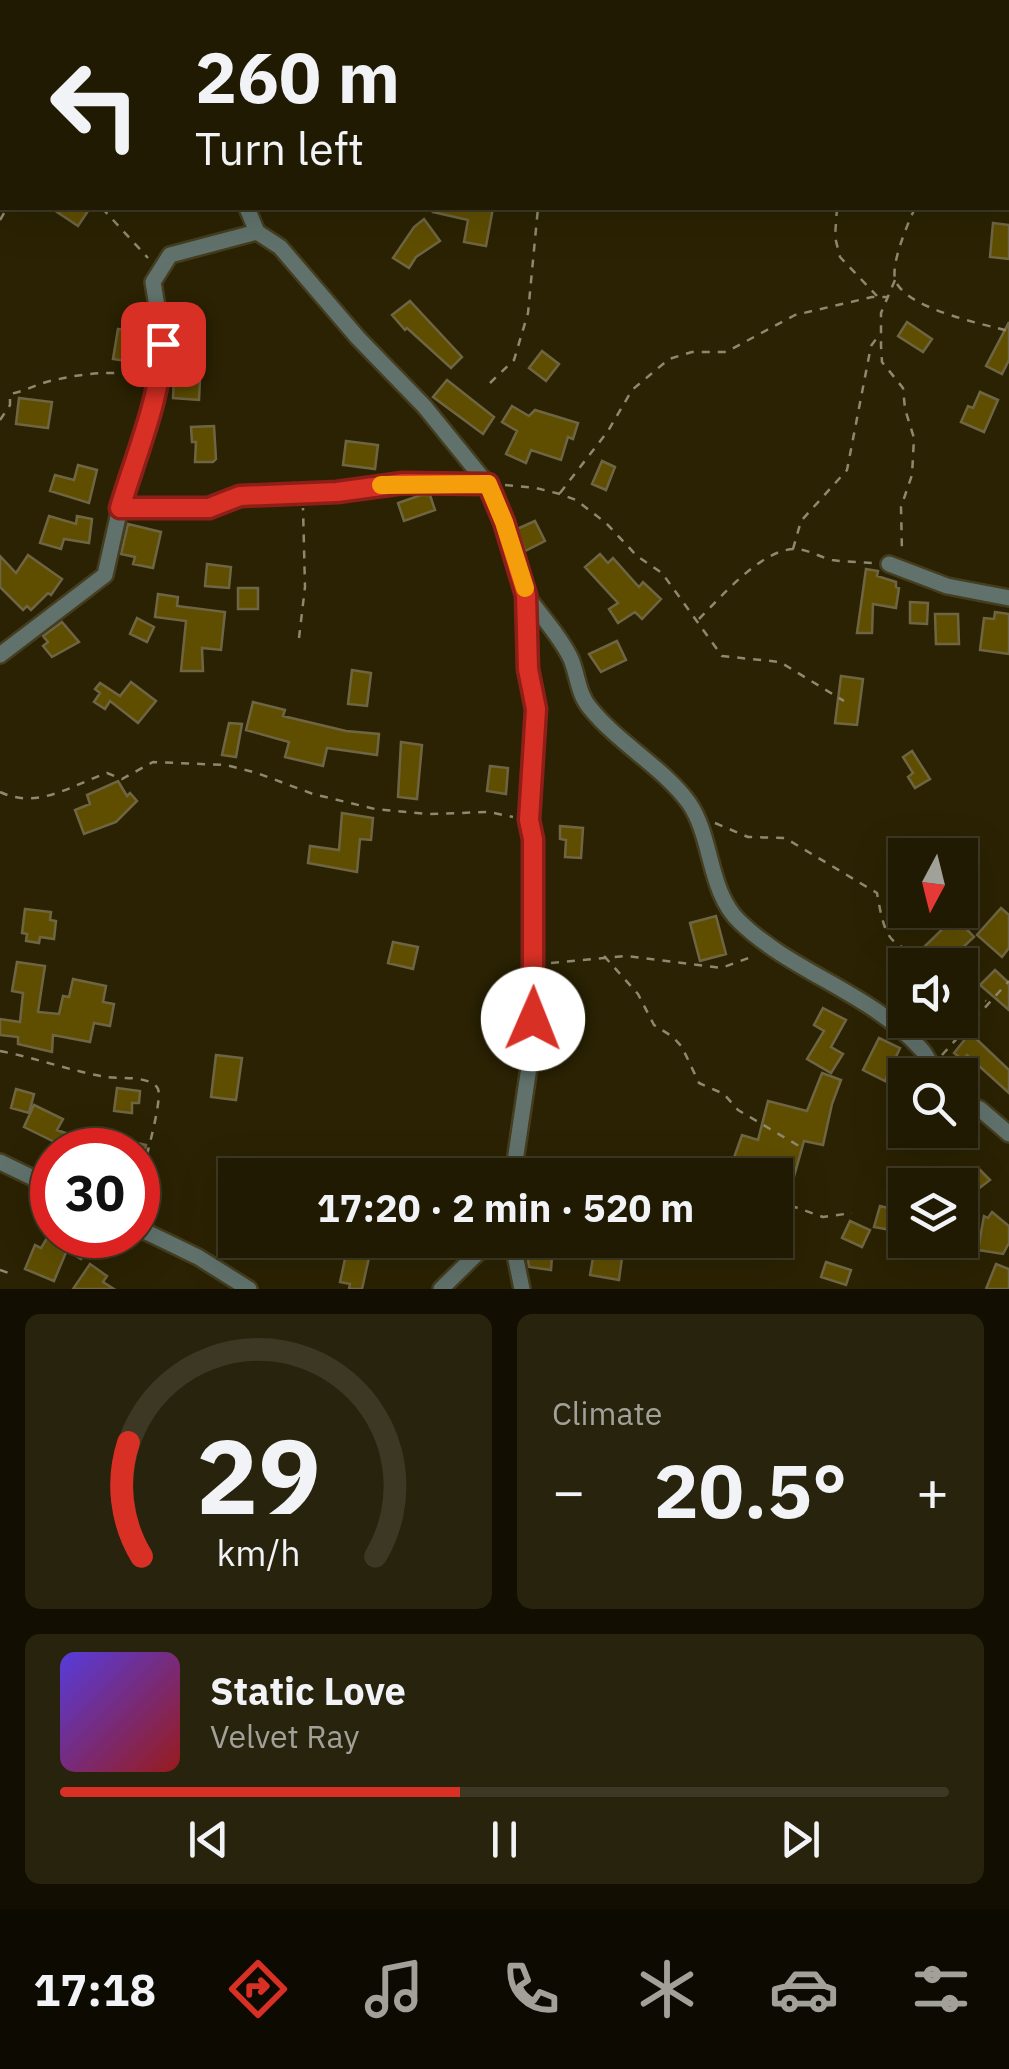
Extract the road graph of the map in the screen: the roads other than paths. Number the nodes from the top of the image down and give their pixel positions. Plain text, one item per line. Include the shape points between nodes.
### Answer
1 (248, 210) edge
2 (257, 232) junction
3 (488, 484) junction
4 (120, 508) junction
5 (896, 566) road end
6 (526, 595) junction
7 (1009, 598) edge
8 (0, 655) edge
9 (927, 1058) edge
10 (978, 1108) edge
11 (1009, 1134) edge
12 (515, 1158) edge
13 (0, 1162) edge
14 (30, 1176) edge
15 (160, 1239) edge
16 (474, 1258) edge
17 (516, 1258) edge
18 (249, 1289) edge
19 (442, 1289) edge
20 (522, 1289) edge

1 - 2 street
2 - 3 street via 280,247
2 - 4 street via 170,255 153,282 163,344
3 - 4 street via 403,483 240,496 209,508
3 - 6 street
4 - 8 street via 106,574
5 - 7 street via 947,586
6 - 9 street via 570,657 587,706 692,806 736,919 909,1037
6 - 12 street via 536,709 529,820 534,962 532,1047
10 - 11 street
13 - 14 street
15 - 18 street
16 - 19 street
17 - 20 street

